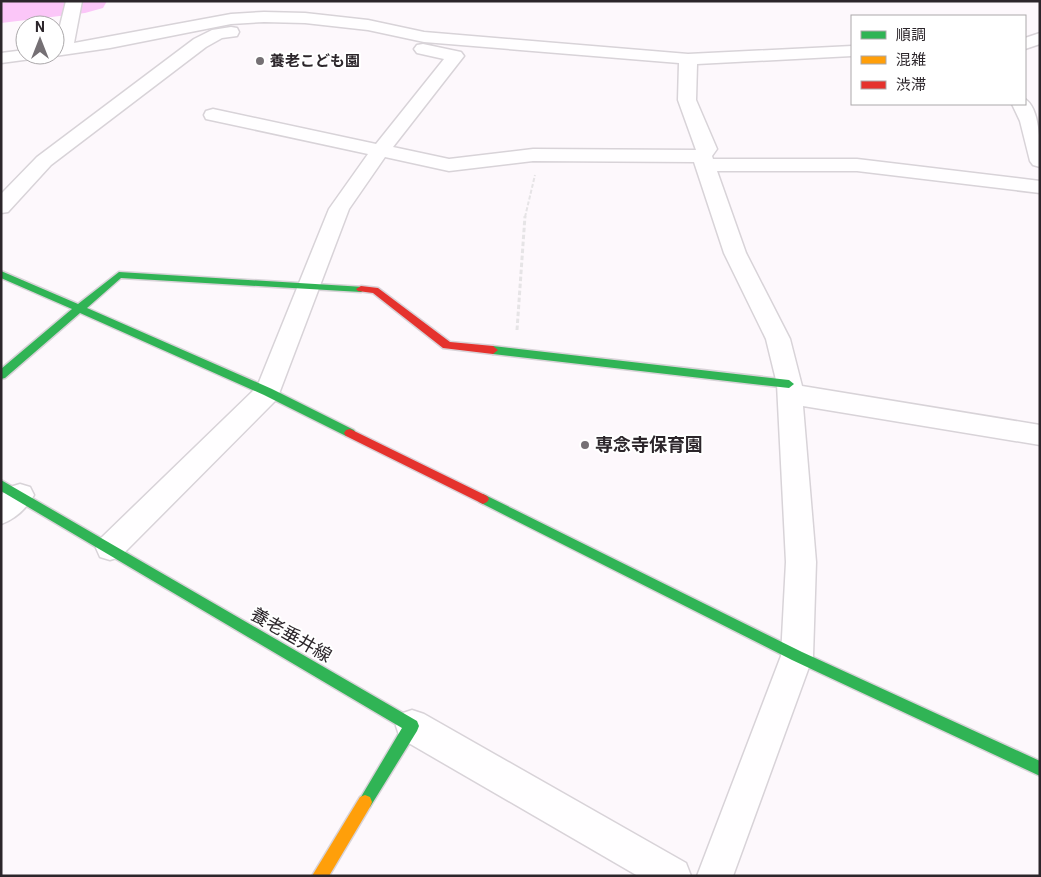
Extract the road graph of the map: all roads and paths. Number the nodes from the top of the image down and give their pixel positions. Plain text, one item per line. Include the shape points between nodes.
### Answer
1 (74, 1) edge
2 (305, 18) junction
3 (331, 20) junction
4 (65, 32) edge
5 (1040, 38) edge
6 (1026, 44) edge
7 (65, 49) edge
8 (851, 52) edge
9 (15, 56) edge
10 (1, 58) edge
11 (688, 59) junction
12 (1021, 105) edge
13 (213, 115) dead end
14 (380, 151) junction
15 (540, 155) junction
16 (704, 161) junction
17 (1040, 161) edge
18 (1040, 187) edge
19 (1, 207) edge
20 (1, 274) edge
21 (310, 287) junction
22 (80, 309) junction
23 (516, 353) junction
24 (1, 375) edge
25 (789, 389) junction
26 (268, 392) junction
27 (1040, 435) edge
28 (7, 497) edge
29 (110, 548) junction
30 (797, 656) junction
31 (412, 726) junction
32 (1040, 769) edge
33 (320, 876) edge
34 (673, 876) edge
35 (715, 876) edge

1 - 4 street
2 - 3 street
2 - 7 street via 231,19
2 - 19 street via 283,26 218,34 200,43 44,161
3 - 11 street via 424,37
3 - 14 street via 346,32 456,56
5 - 6 street
8 - 11 street
9 - 10 street
11 - 16 street via 687,100 707,149
12 - 17 street
13 - 14 street
14 - 15 street via 449,165
14 - 21 street via 339,208
15 - 16 street
15 - 23 path via 524,224
16 - 18 street via 857,165
16 - 25 street via 735,253 778,340
20 - 22 street
21 - 22 street via 119,275
21 - 23 street via 374,290 447,345
21 - 26 street
22 - 24 street
22 - 26 street
23 - 25 street
25 - 27 street
25 - 30 street via 801,562
26 - 29 street
26 - 30 street
28 - 29 street, 養老垂井線
29 - 31 street, 養老垂井線
30 - 32 street
30 - 35 street
31 - 33 street
31 - 34 street

